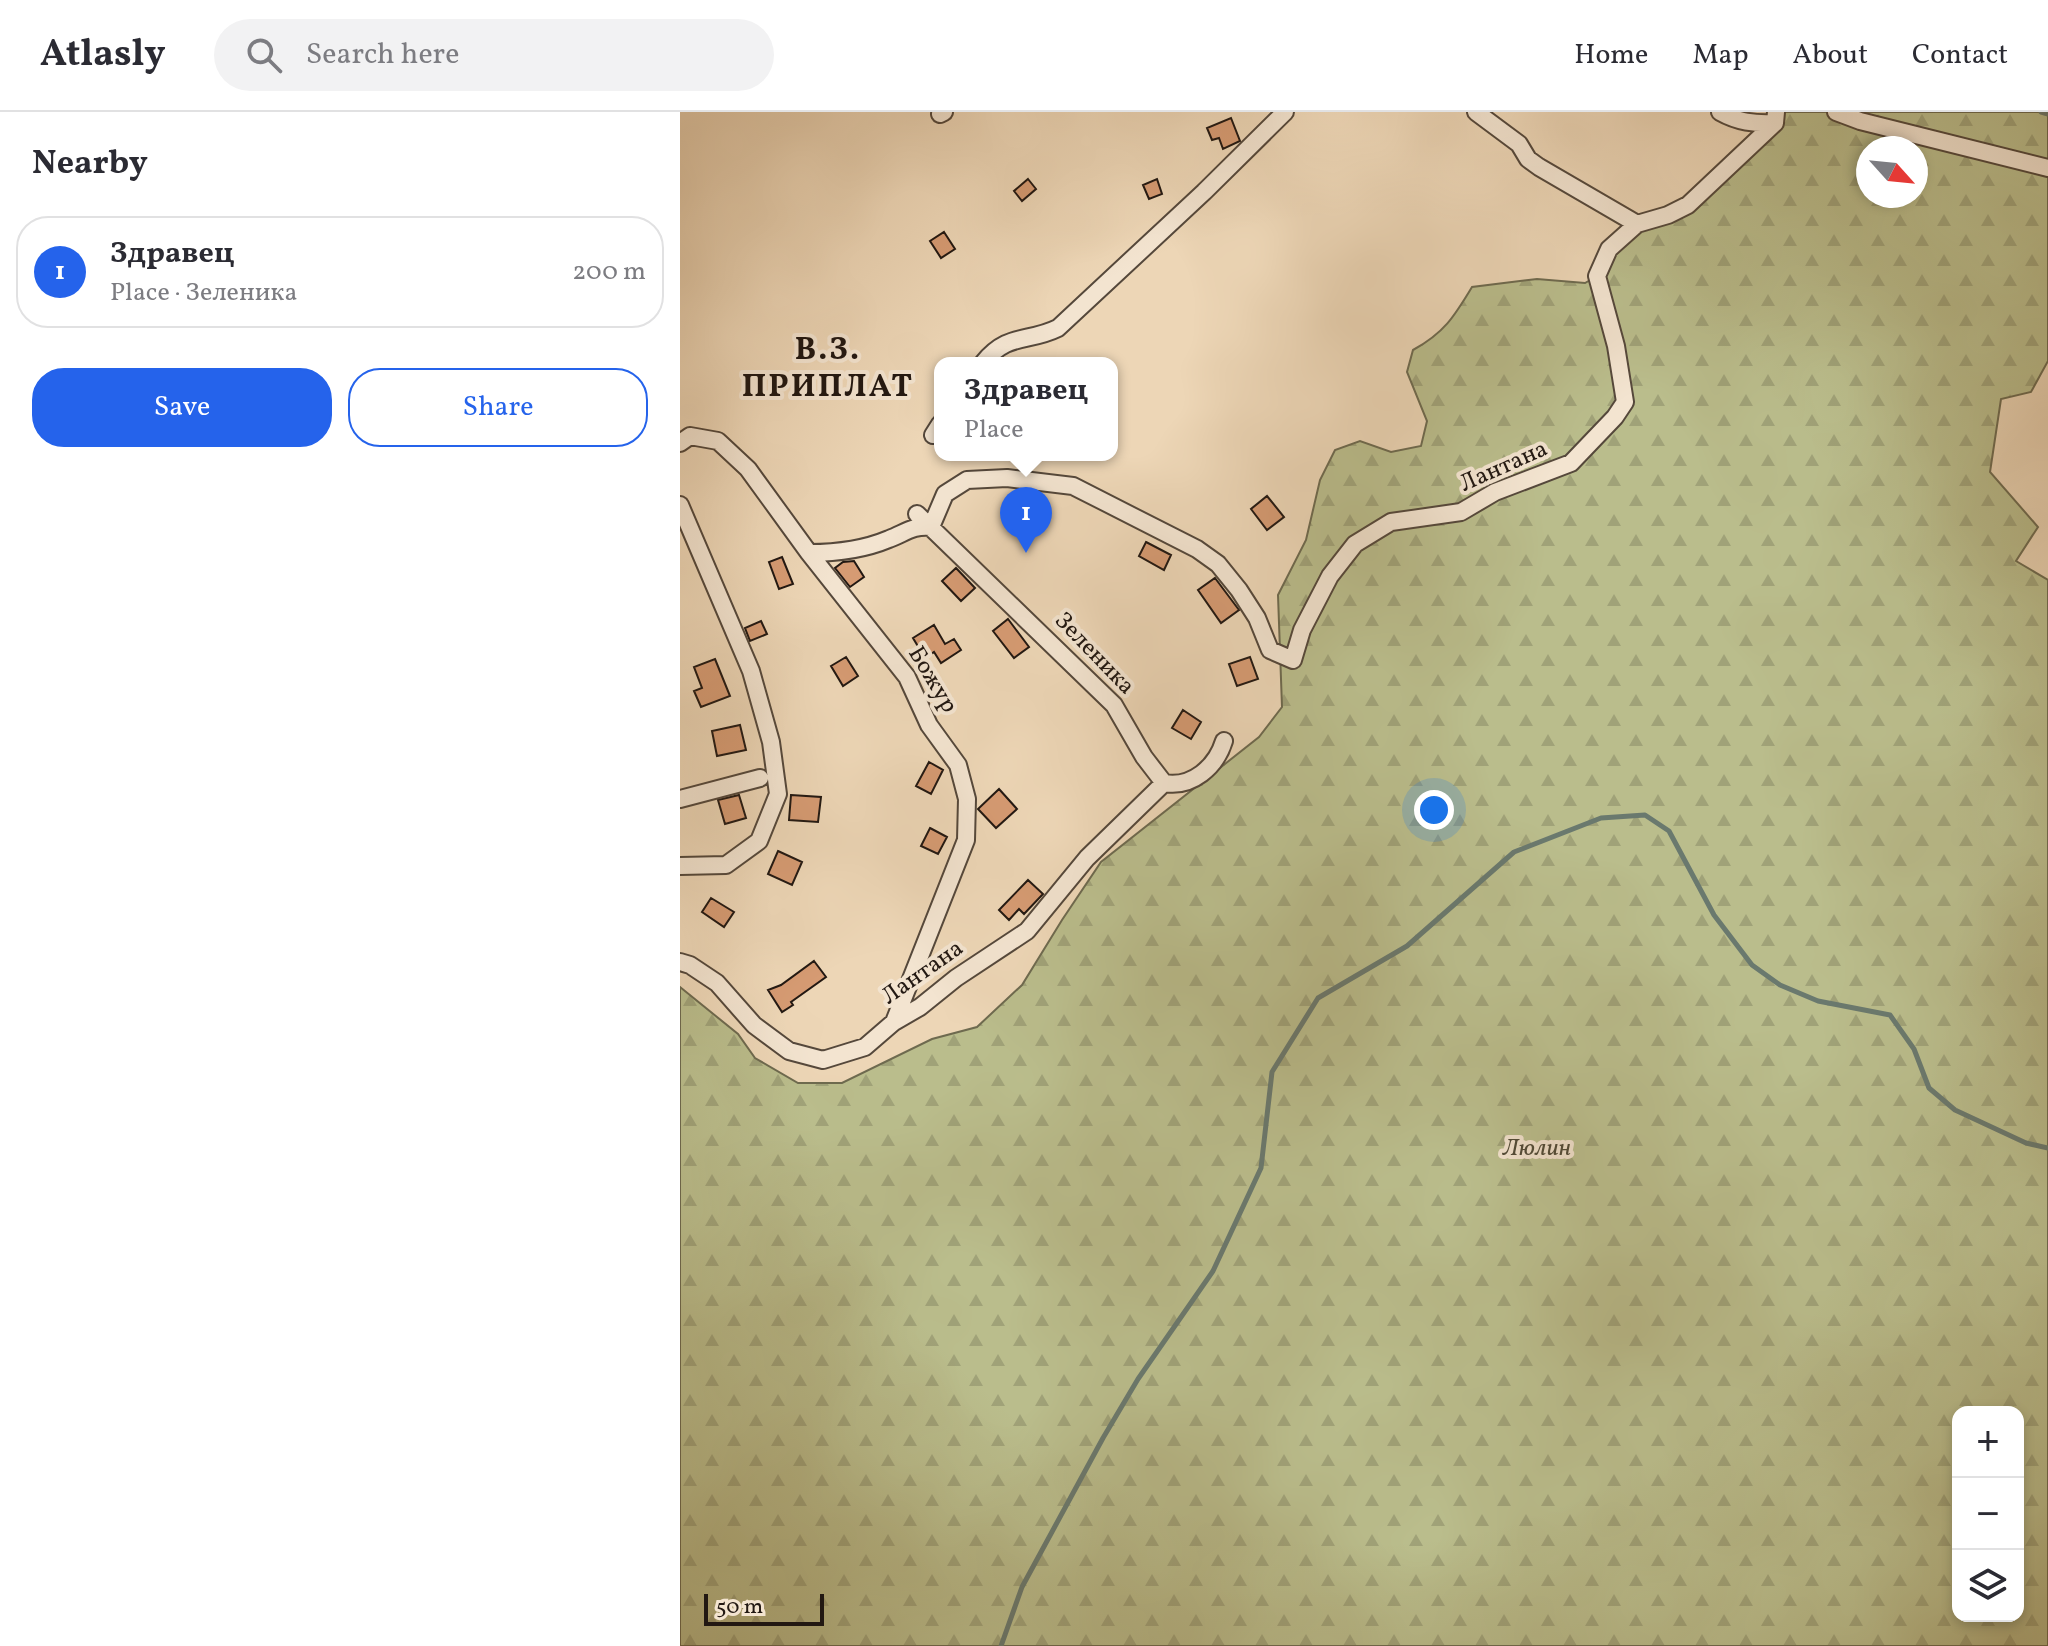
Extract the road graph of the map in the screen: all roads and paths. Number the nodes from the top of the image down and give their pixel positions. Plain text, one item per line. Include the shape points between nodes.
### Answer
1 (1285, 112) edge
2 (1476, 112) edge
3 (1720, 112) edge
4 (1836, 112) edge
5 (1775, 118) edge
6 (2048, 168) edge
7 (1637, 224) junction
8 (988, 357) edge
9 (1625, 402) junction
10 (1621, 423) dead end
11 (680, 443) edge
12 (680, 505) edge
13 (917, 514) dead end
14 (931, 527) junction
15 (809, 553) junction
16 (1224, 741) dead end
17 (760, 778) dead end
18 (1164, 783) junction
19 (680, 799) edge
20 (680, 866) edge
21 (680, 962) edge
22 (894, 1022) junction

1 - 8 street via 1058,328 1042,336 1016,338
2 - 7 street via 1519,144 1539,167
3 - 5 street via 1751,124
4 - 6 street
5 - 7 street via 1688,205
7 - 9 street via 1609,249 1597,276
9 - 10 street
9 - 14 street, Лантана via 1571,463 1495,492 1461,512 1391,522 1355,544 1330,576 1293,660 1270,650 1257,618 1218,564 1073,486 1007,478 967,480 945,494
11 - 15 street, Божур via 690,436 718,441 748,469
12 - 20 street via 751,671 771,742 778,794 759,841 726,865
13 - 14 street, Зеленика
14 - 15 street via 917,526 849,551
14 - 18 street, Зеленика via 1114,705
15 - 22 street, Божур via 907,677 929,725 958,765 967,799 966,840
16 - 18 street via 1206,772 1175,785
17 - 19 street
18 - 22 street, Лантана via 1087,858 1027,931
21 - 22 street, Лантана via 717,983 754,1025 789,1051 823,1060 865,1047

